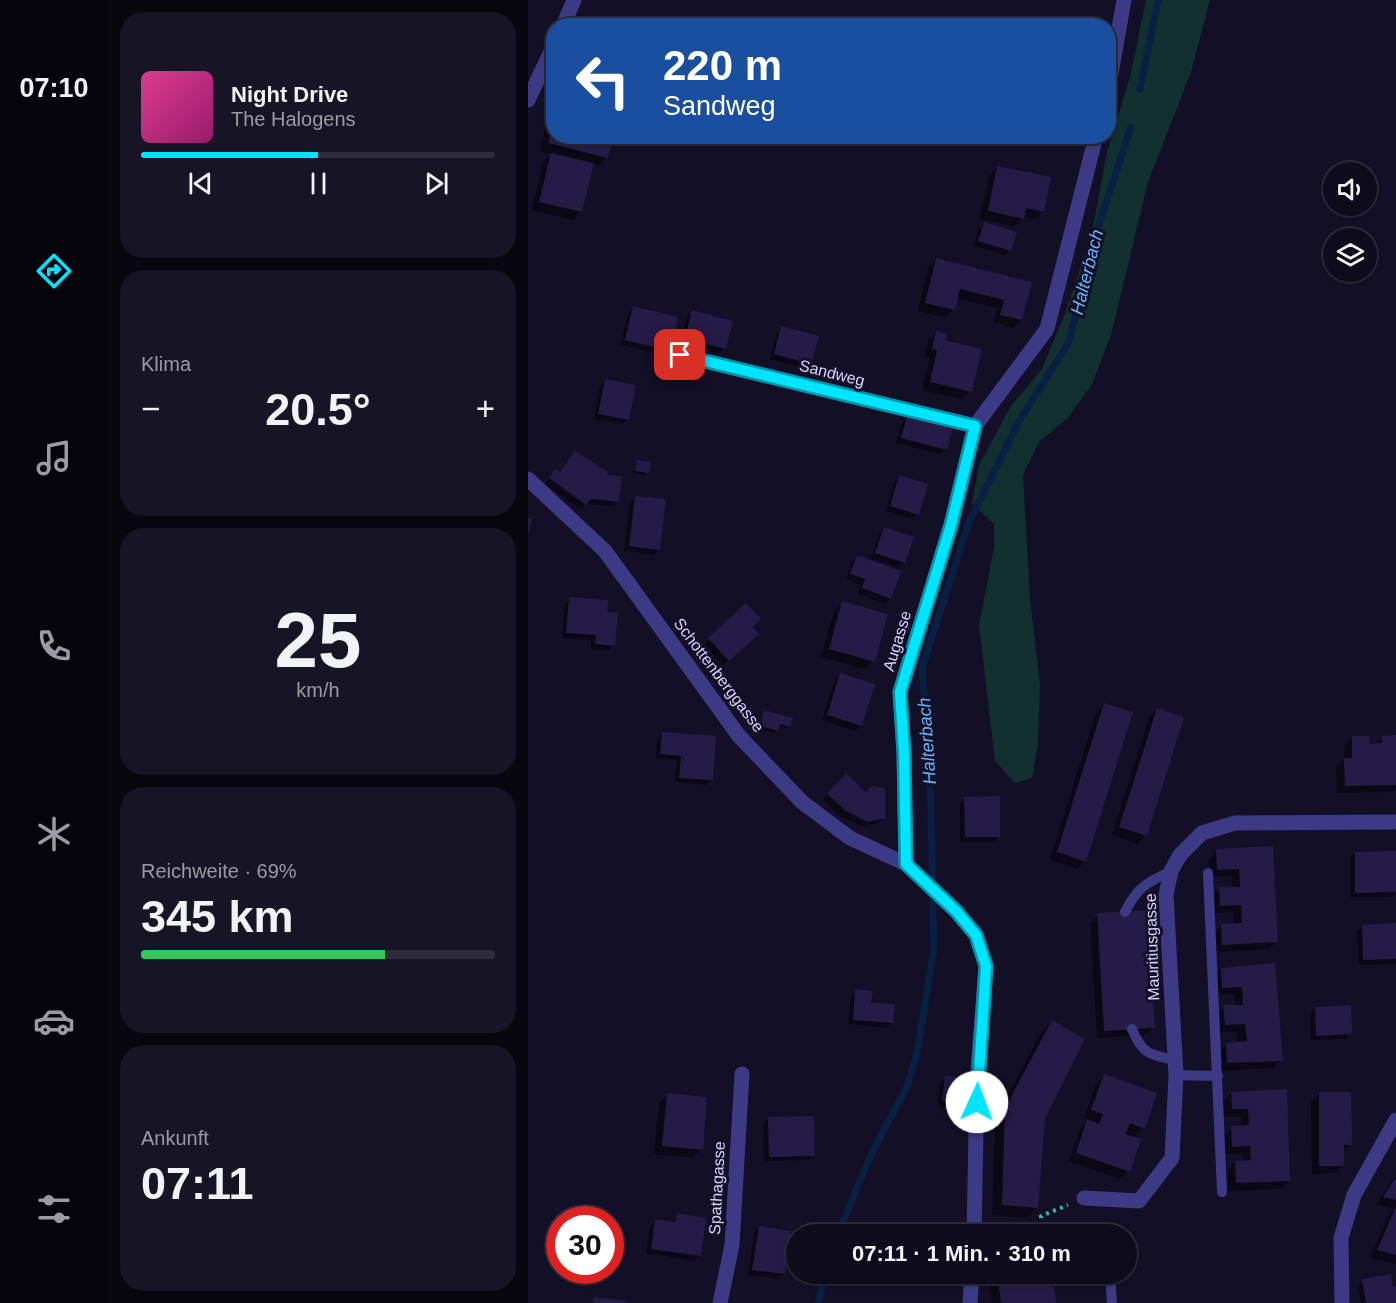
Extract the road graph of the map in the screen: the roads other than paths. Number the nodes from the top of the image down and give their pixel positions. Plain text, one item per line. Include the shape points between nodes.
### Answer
1 (574, 0) edge
2 (1124, 0) edge
3 (566, 18) edge
4 (1116, 46) edge
5 (546, 62) edge
6 (528, 100) edge
7 (1094, 144) edge
8 (680, 355) dead end
9 (975, 426) junction
10 (528, 479) edge
11 (1396, 822) edge
12 (911, 869) junction
13 (1172, 871) junction
14 (1208, 873) dead end
15 (1125, 912) dead end
16 (1132, 1029) dead end
17 (1175, 1067) junction
18 (742, 1074) dead end
19 (1218, 1076) junction
20 (1396, 1120) edge
21 (1222, 1192) dead end
22 (1084, 1198) road end
23 (974, 1224) edge
24 (971, 1284) edge
25 (1111, 1284) edge
26 (720, 1303) edge
27 (970, 1303) edge
28 (1112, 1303) edge
29 (1342, 1303) edge

1 - 3 street
2 - 4 street
5 - 6 street
7 - 9 street, Augasse via 1047,329
8 - 9 street, Sandweg
9 - 12 street, Augasse via 951,525 900,692
10 - 12 street, Schottenberggasse via 605,551 740,736 802,802 850,838
11 - 13 street, Mauritiusgasse via 1235,823 1202,833 1180,855
12 - 23 street via 976,935 986,966 977,1080
13 - 15 lane via 1133,894
13 - 17 street, Mauritiusgasse via 1166,895
14 - 19 lane
16 - 17 lane via 1138,1045
17 - 19 lane
17 - 22 street, Mauritiusgasse via 1172,1158 1139,1201
18 - 26 street, Spathagasse via 732,1245
19 - 21 lane
20 - 29 street via 1354,1195 1341,1238
24 - 27 street
25 - 28 lane

